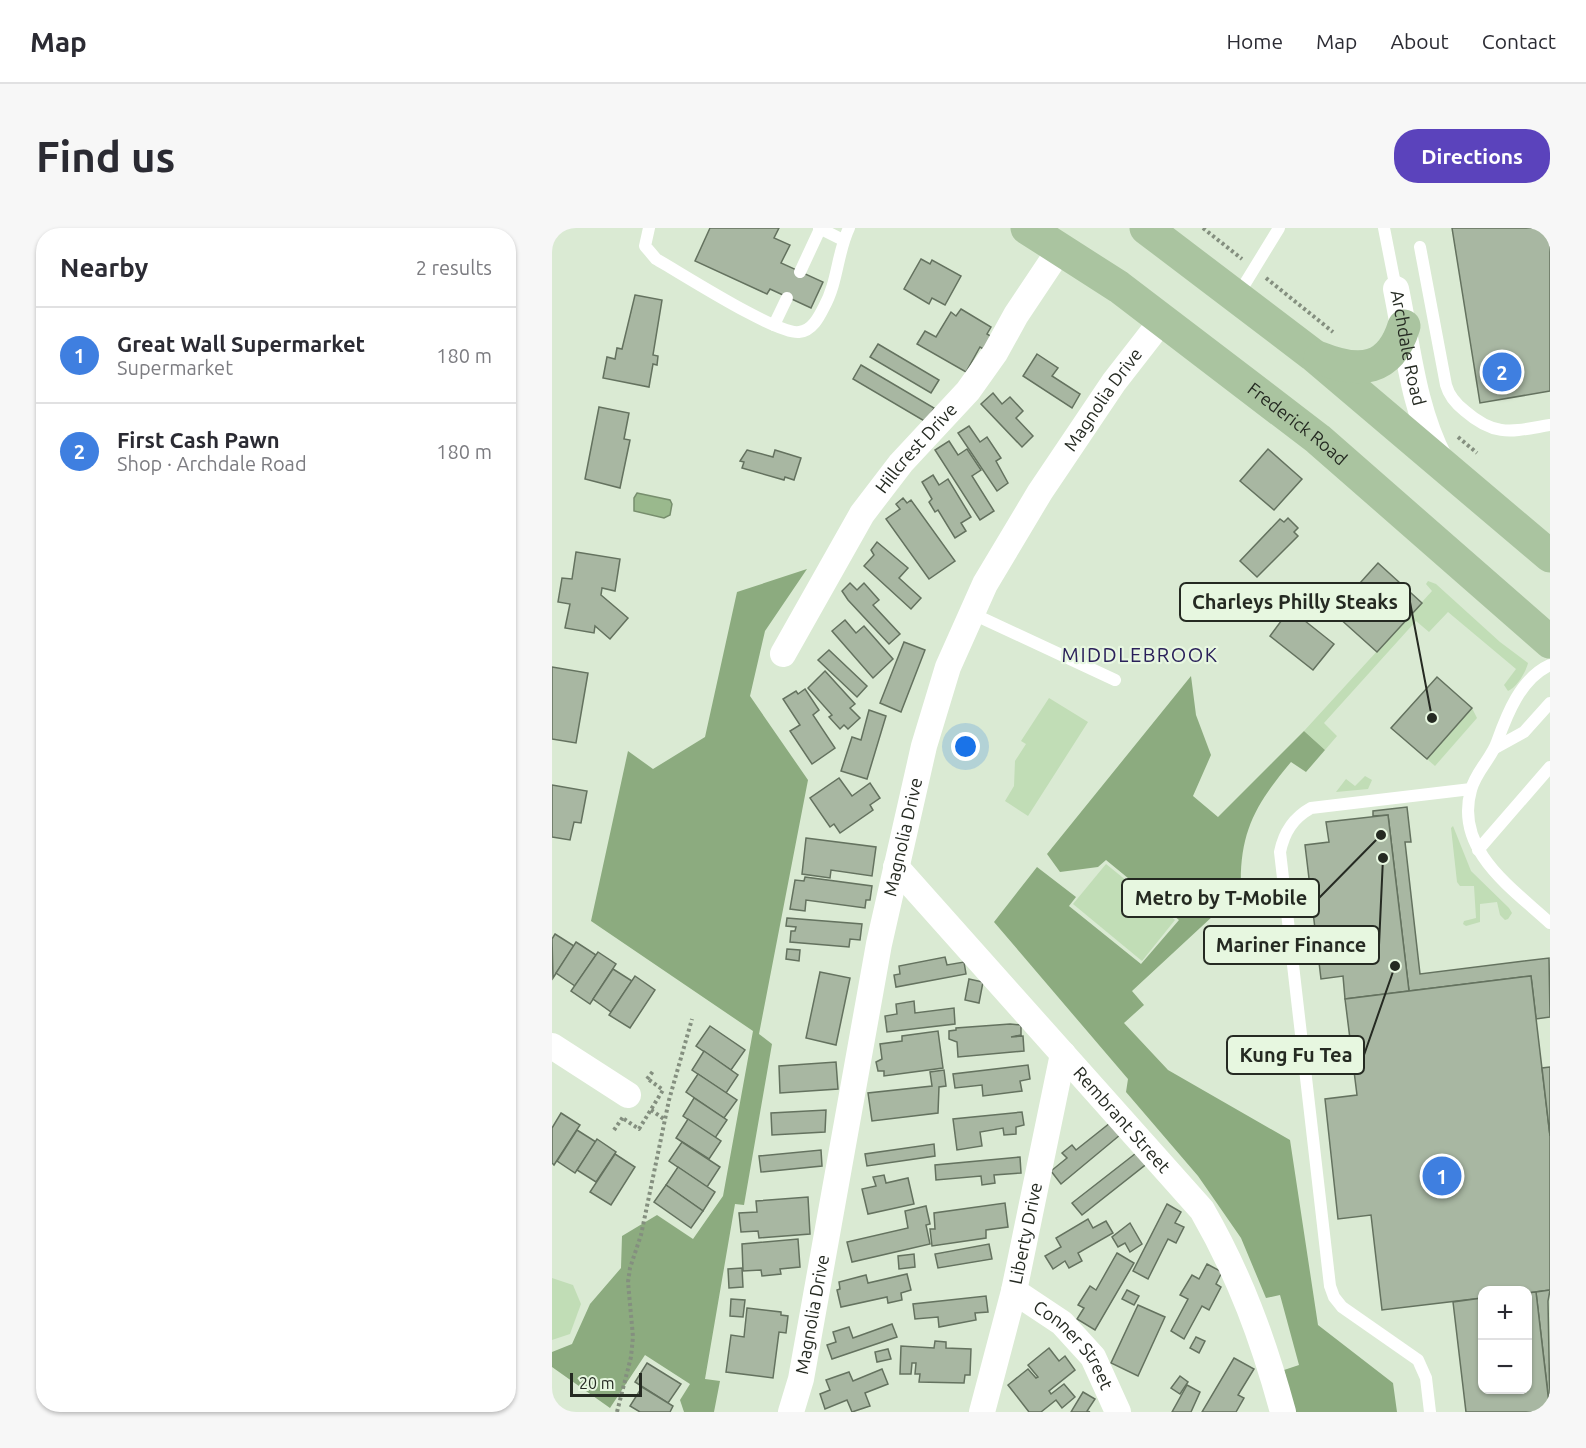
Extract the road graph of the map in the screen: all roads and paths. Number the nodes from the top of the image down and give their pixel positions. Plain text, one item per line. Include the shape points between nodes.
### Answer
1 (649, 228) edge
2 (819, 228) edge
3 (1027, 228) edge
4 (1146, 228) edge
5 (1203, 228) edge
6 (1279, 228) edge
7 (1384, 228) edge
8 (846, 234) edge
9 (1420, 246) dead end
10 (1060, 249) junction
11 (1254, 269) junction
12 (800, 272) dead end
13 (1396, 289) joint
14 (1237, 296) junction
15 (787, 298) dead end
16 (1163, 319) junction
17 (1419, 323) junction
18 (774, 325) junction
19 (1325, 345) junction
20 (1550, 425) edge
21 (1449, 449) junction
22 (1481, 457) dead end
23 (1542, 543) edge
24 (971, 614) junction
25 (1550, 642) edge
26 (783, 654) dead end
27 (1550, 665) edge
28 (1115, 680) dead end
29 (1550, 703) edge
30 (1495, 748) junction
31 (1550, 767) edge
32 (1471, 789) junction
33 (1479, 850) junction
34 (896, 867) junction
35 (1550, 923) edge
36 (692, 1019) dead end
37 (552, 1046) edge
38 (1063, 1054) junction
39 (628, 1095) dead end
40 (651, 1110) dead end
41 (664, 1119) junction
42 (1014, 1291) junction
43 (617, 1412) edge
44 (791, 1412) edge
45 (982, 1412) edge
46 (1118, 1412) edge
47 (1283, 1412) edge
48 (1430, 1412) edge

1 - 18 lane via 644,242 652,256
2 - 8 lane
2 - 12 lane
3 - 10 main road, Frederick Road
4 - 14 main road
5 - 11 path
6 - 11 lane
7 - 13 lane, Archdale Road
8 - 18 lane via 830,295 812,326 796,332
9 - 17 lane
10 - 16 main road, Frederick Road
10 - 26 street, Hillcrest Drive via 968,391 900,463 862,514
11 - 14 lane
11 - 19 path
13 - 17 street, Archdale Road
14 - 19 main road
15 - 18 lane
16 - 24 street, Magnolia Drive via 1114,382 1040,492
16 - 25 main road, Frederick Road via 1318,439
17 - 19 main road via 1393,352 1371,366 1341,365
17 - 20 lane via 1457,405 1478,423 1507,431
17 - 21 street, Archdale Road via 1420,412
19 - 21 main road
21 - 22 path
21 - 23 main road
24 - 28 lane
24 - 34 street, Magnolia Drive via 948,667
27 - 30 lane via 1535,675 1512,705
29 - 30 lane via 1524,732
30 - 32 lane via 1482,764
31 - 33 lane
32 - 33 lane via 1469,817
32 - 48 lane via 1311,808 1293,822 1280,852 1330,1286 1342,1307 1418,1360 1426,1378
33 - 35 lane via 1497,875
34 - 38 street, Rembrant Street
34 - 44 street, Magnolia Drive via 801,1379
36 - 41 path
37 - 39 street
38 - 42 street, Liberty Drive
38 - 47 street, Rembrant Street via 1202,1210 1230,1259 1266,1350
40 - 41 path
41 - 43 path via 628,1282 633,1337
42 - 45 street, Liberty Drive
42 - 46 street, Conner Street via 1062,1323 1093,1357

